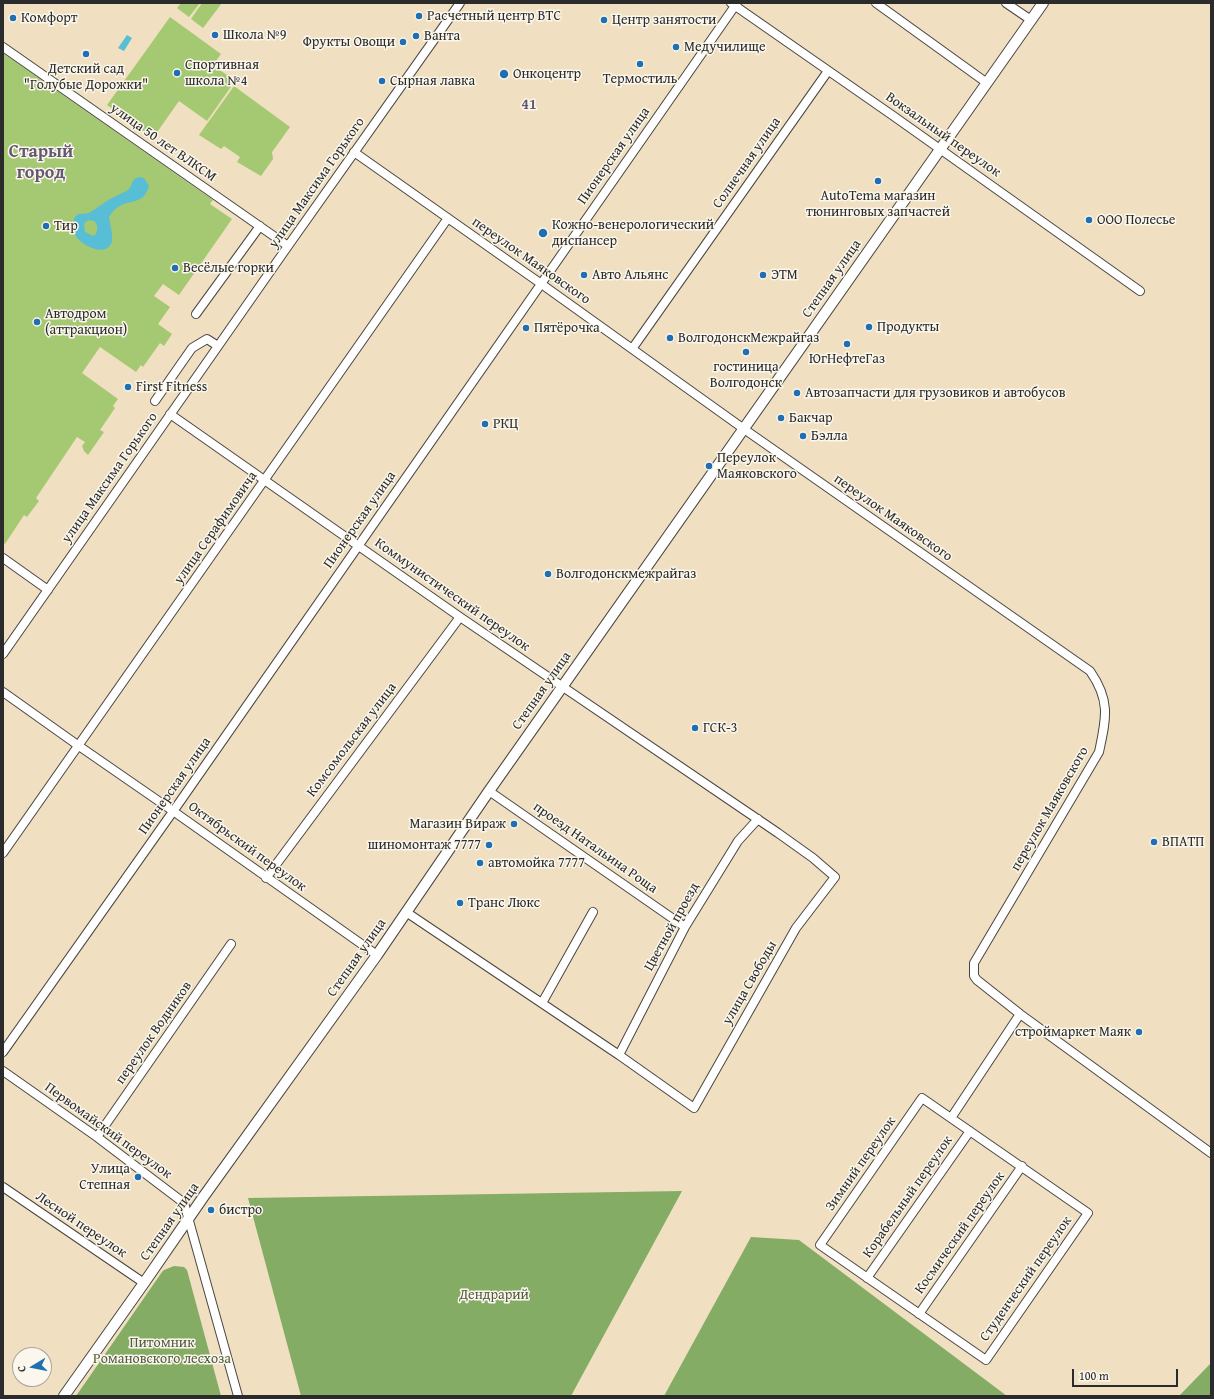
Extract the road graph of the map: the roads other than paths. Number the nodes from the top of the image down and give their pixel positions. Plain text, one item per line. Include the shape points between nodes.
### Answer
1 (460, 3) edge
2 (876, 3) edge
3 (1006, 3) edge
4 (1044, 3) edge
5 (734, 4) edge
6 (1031, 20) junction
7 (3, 47) edge
8 (828, 71) junction
9 (987, 83) junction
10 (940, 149) junction
11 (354, 152) junction
12 (448, 218) junction
13 (260, 226) junction
14 (288, 246) junction
15 (540, 283) junction
16 (1140, 290) dead end
17 (196, 314) dead end
18 (218, 346) junction
19 (632, 349) junction
20 (155, 401) dead end
21 (170, 414) junction
22 (744, 429) junction
23 (265, 481) junction
24 (358, 546) junction
25 (3, 558) edge
26 (48, 590) junction
27 (460, 617) junction
28 (3, 654) edge
29 (562, 687) junction
30 (3, 692) edge
31 (79, 746) junction
32 (489, 790) junction
33 (173, 811) junction
34 (758, 819) junction
35 (3, 853) edge
36 (835, 877) joint
37 (266, 878) junction
38 (406, 912) junction
39 (593, 912) dead end
40 (685, 927) junction
41 (231, 944) dead end
42 (377, 955) junction
43 (542, 1003) junction
44 (1020, 1014) junction
45 (3, 1052) edge
46 (619, 1055) junction
47 (3, 1072) edge
48 (951, 1118) junction
49 (970, 1131) junction
50 (97, 1137) junction
51 (1211, 1153) edge
52 (1022, 1166) junction
53 (3, 1187) edge
54 (188, 1218) junction
55 (867, 1278) junction
56 (144, 1283) junction
57 (919, 1314) junction
58 (64, 1396) edge
59 (238, 1396) edge

1 - 11 street, улица Максима Горького
2 - 9 street
3 - 6 street
4 - 6 main road, Степная улица
5 - 8 street, Вокзальный переулок
5 - 15 street, Пионерская улица
6 - 9 main road, Степная улица
7 - 13 street, улица 50 лет ВЛКСМ
8 - 10 street, Вокзальный переулок
8 - 19 street, Солнечная улица
9 - 10 main road, Степная улица
10 - 16 street, Вокзальный переулок
10 - 22 main road, Степная улица
11 - 12 street, переулок Маяковского
11 - 14 street, улица Максима Горького
12 - 15 street, переулок Маяковского
12 - 23 street, улица Серафимовича
13 - 14 street, улица 50 лет ВЛКСМ
13 - 17 street
14 - 18 street, улица Максима Горького
15 - 19 street, переулок Маяковского
15 - 24 street, Пионерская улица
18 - 20 street via 207,339 192,348
18 - 21 street, улица Максима Горького
19 - 22 street, переулок Маяковского
21 - 23 street, Коммунистический переулок
21 - 26 street, улица Максима Горького
22 - 29 main road, Степная улица
22 - 44 street, переулок Маяковского via 1090,671 1099,684 1104,697 1105,712 1099,752 974,963 974,976 977,980
23 - 24 street, Коммунистический переулок
23 - 31 street, улица Серафимовича
24 - 27 street, Коммунистический переулок
24 - 33 street, Пионерская улица
25 - 26 street
26 - 28 street, улица Максима Горького
27 - 29 street, Коммунистический переулок
27 - 37 street, Комсомольская улица
29 - 32 main road, Степная улица
29 - 34 street, Коммунистический переулок
30 - 31 street, Октябрьский переулок
31 - 33 street, Октябрьский переулок
31 - 35 street, улица Серафимовича
32 - 38 main road, Степная улица
32 - 40 street, проезд Натальина Роща
33 - 37 street, Октябрьский переулок
33 - 45 street, Пионерская улица
34 - 36 street, Коммунистический переулок via 814,858
34 - 40 street, Цветной проезд via 738,841
36 - 46 street, улица Свободы via 796,928 694,1108
37 - 42 street, Октябрьский переулок
38 - 42 main road, Степная улица
38 - 43 street
39 - 43 street
40 - 46 street, Цветной проезд
41 - 50 street, переулок Водников
42 - 54 main road, Степная улица
43 - 46 street
44 - 48 street
44 - 51 street, переулок Маяковского
47 - 50 street, Первомайский переулок
48 - 49 street
48 - 55 street, Зимний переулок via 922,1098 820,1245
49 - 52 street
49 - 55 street, Корабельный переулок
50 - 54 street, Первомайский переулок via 184,1203
52 - 57 street, Космический переулок
52 - 57 street, Студенческий переулок via 1088,1213 986,1360
53 - 56 street, Лесной переулок
54 - 56 main road, Степная улица
54 - 59 street, Первомайский переулок
55 - 57 street
56 - 58 main road, Степная улица

